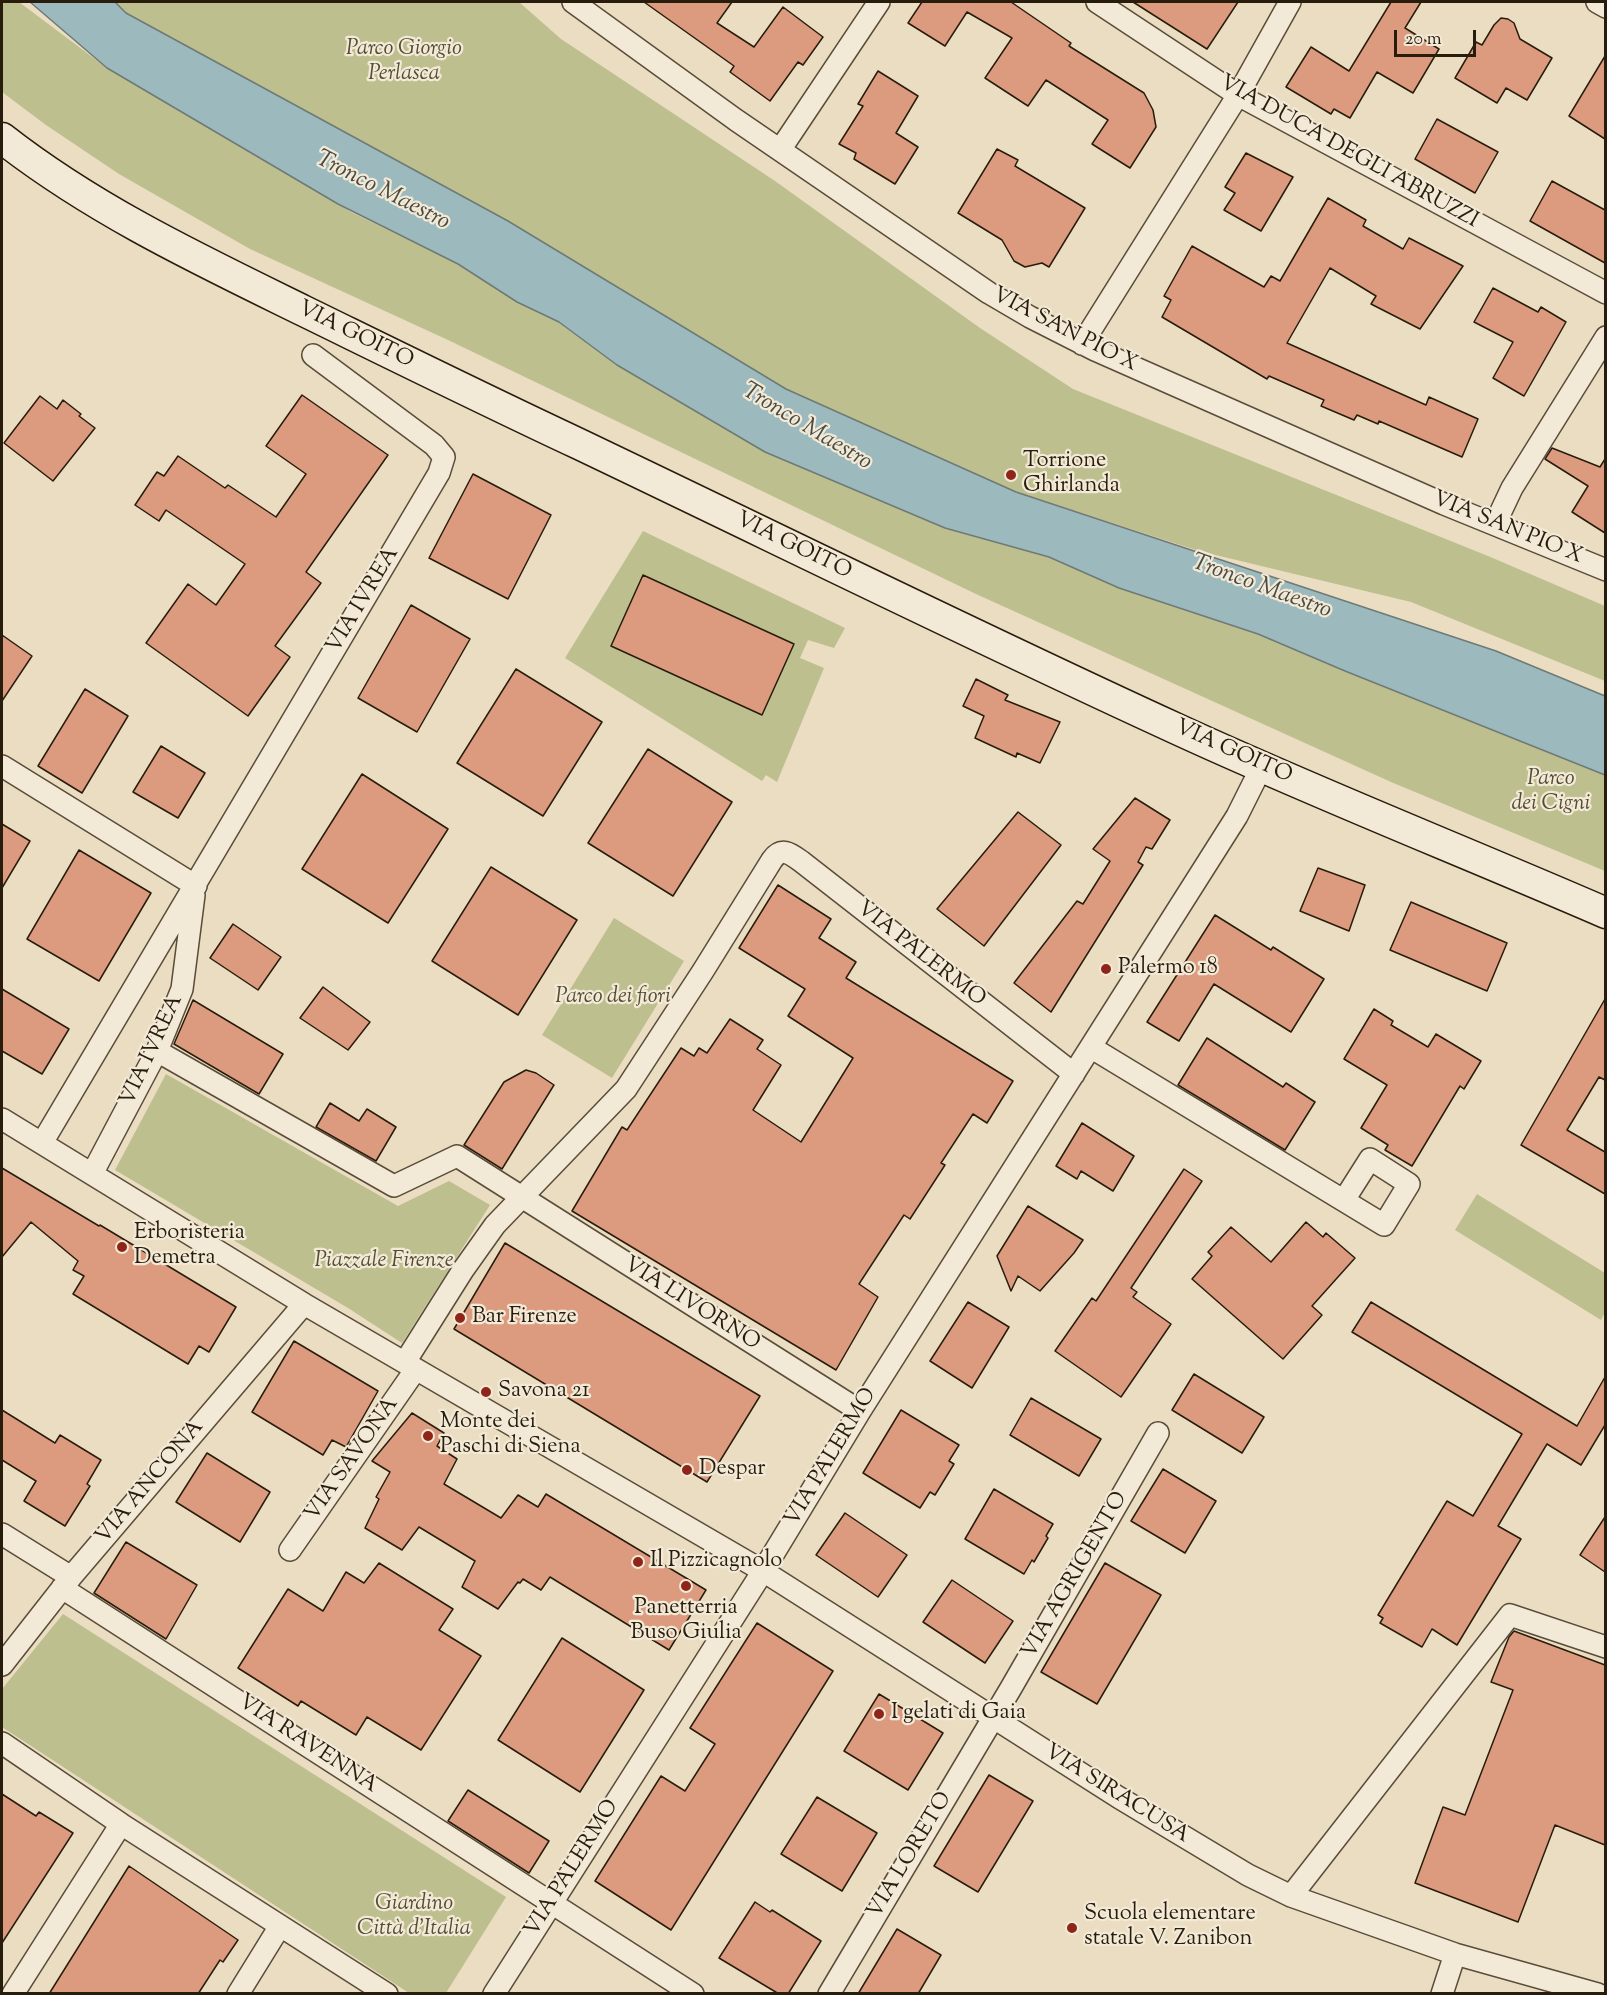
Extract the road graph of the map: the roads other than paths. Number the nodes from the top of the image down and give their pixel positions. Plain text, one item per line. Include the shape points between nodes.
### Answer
1 (573, 2) edge
2 (879, 2) edge
3 (1097, 2) edge
4 (1290, 2) edge
5 (1597, 2) edge
6 (1605, 7) edge
7 (1239, 95) junction
8 (2, 138) edge
9 (780, 150) junction
10 (1605, 293) edge
11 (1605, 337) edge
12 (1082, 344) junction
13 (313, 356) dead end
14 (1495, 524) junction
15 (1605, 570) edge
16 (2, 766) edge
17 (1262, 766) junction
18 (196, 886) junction
19 (1605, 913) edge
20 (1092, 1048) junction
21 (157, 1051) junction
22 (1074, 1074) junction
23 (2, 1119) edge
24 (42, 1143) junction
25 (92, 1174) junction
26 (521, 1198) junction
27 (1344, 1200) dead end
28 (304, 1304) junction
29 (411, 1366) junction
30 (860, 1411) junction
31 (1158, 1433) dead end
32 (2, 1534) edge
33 (290, 1550) dead end
34 (763, 1571) junction
35 (67, 1582) junction
36 (1605, 1647) edge
37 (2, 1665) edge
38 (993, 1718) junction
39 (2, 1743) edge
40 (121, 1824) junction
41 (1291, 1896) junction
42 (552, 1903) junction
43 (280, 1926) junction
44 (1455, 1954) junction
45 (13, 1994) edge
46 (237, 1994) edge
47 (387, 1994) edge
48 (494, 1994) edge
49 (693, 1994) edge
50 (829, 1994) edge
51 (1442, 1994) edge
52 (1598, 1994) edge

1 - 9 street, VIA SAN PIO X
2 - 9 street
3 - 7 street, VIA DUCA DEGLI ABRUZZI
4 - 7 street
5 - 6 street
7 - 10 street, VIA DUCA DEGLI ABRUZZI
7 - 12 street
8 - 17 main road, VIA GOITO via 89,198 222,272 905,601
9 - 12 street, VIA SAN PIO X via 989,293
11 - 14 street via 1512,489
12 - 14 street, VIA SAN PIO X
13 - 18 street, VIA IVREA via 444,457 439,473
14 - 15 street, VIA SAN PIO X
16 - 18 street
17 - 19 main road, VIA GOITO
17 - 20 street, VIA PALERMO via 1239,812
18 - 21 street, VIA IVREA via 182,989
18 - 24 street, VIA IVREA
20 - 22 street, VIA PALERMO
20 - 27 street
21 - 25 street, VIA IVREA
21 - 26 street via 394,1186 457,1156
22 - 26 street, VIA PALERMO via 788,852 776,854 626,1089
22 - 30 street, VIA PALERMO
23 - 24 street
24 - 25 street
25 - 28 street
26 - 29 street via 495,1225 463,1270
26 - 30 street, VIA LIVORNO
28 - 29 street
28 - 35 street, VIA ANCONA
29 - 33 street, VIA SAVONA
29 - 34 street
30 - 34 street, VIA PALERMO
31 - 38 street, VIA AGRIGENTO
32 - 35 street, VIA RAVENNA
34 - 38 street, VIA SIRACUSA
34 - 42 street, VIA PALERMO
35 - 37 street, VIA ANCONA
35 - 42 street, VIA RAVENNA
36 - 41 street via 1510,1615
38 - 41 street, VIA SIRACUSA via 1203,1850
38 - 50 street, VIA LORETO
39 - 40 street
40 - 43 street
40 - 45 street
41 - 44 street, VIA SIRACUSA
42 - 48 street, VIA PALERMO
42 - 49 street, VIA RAVENNA
43 - 46 street
43 - 47 street
44 - 51 street
44 - 52 street, VIA SIRACUSA

